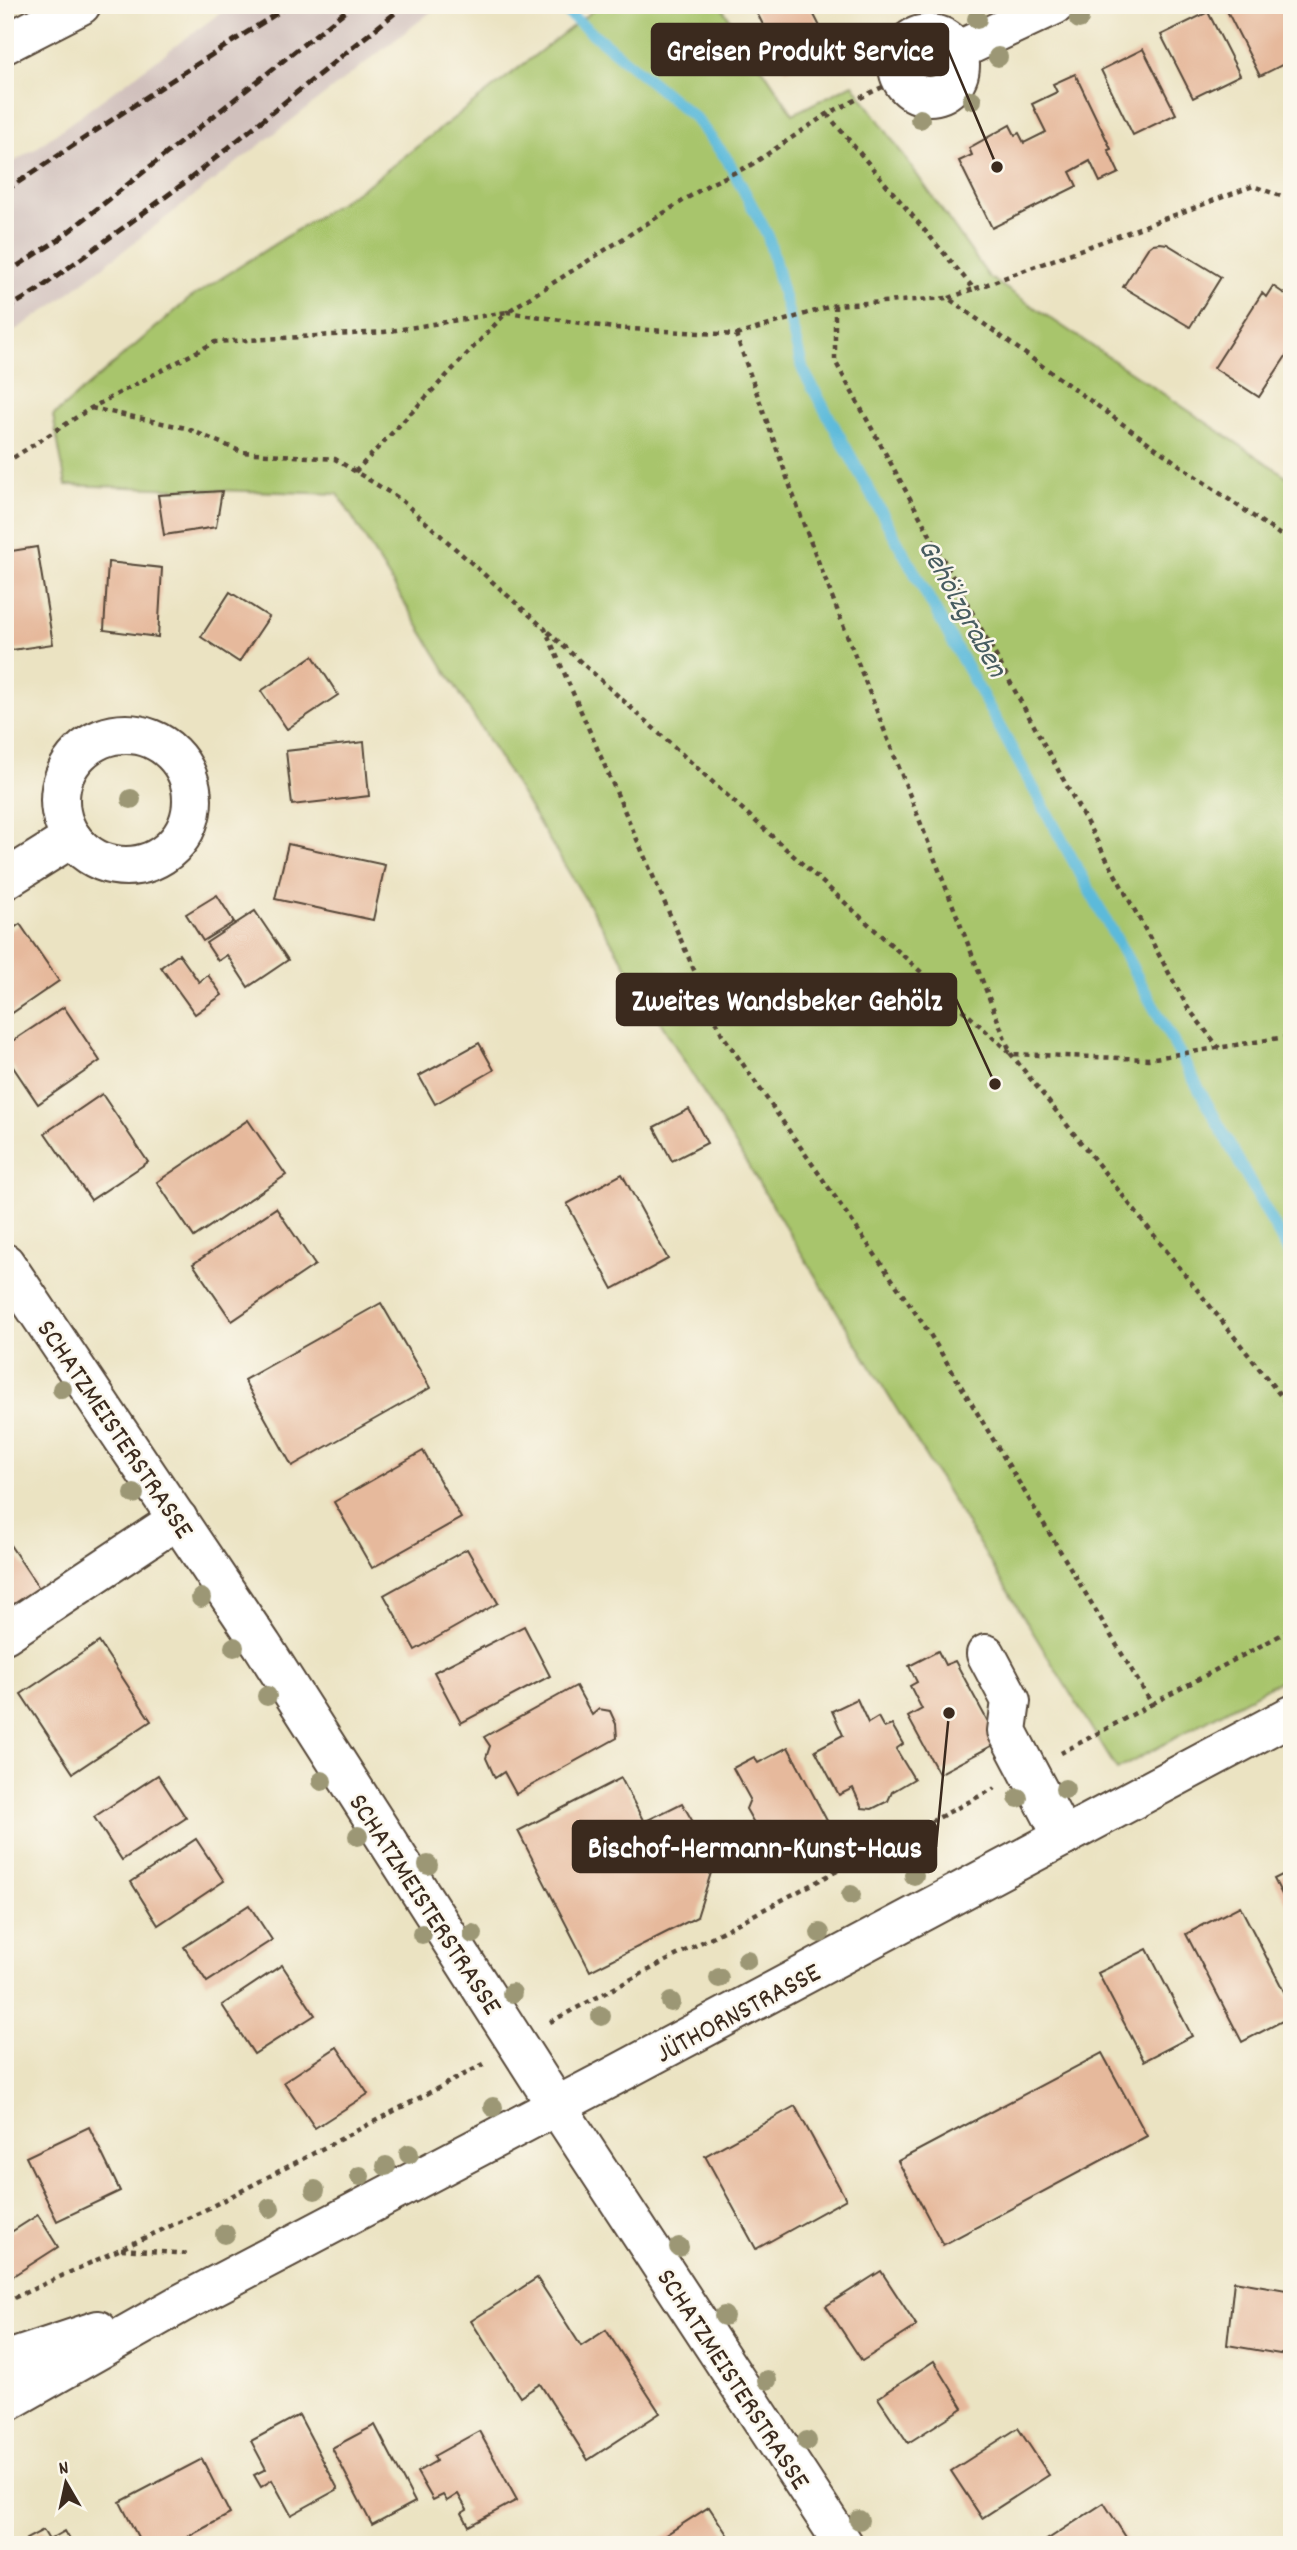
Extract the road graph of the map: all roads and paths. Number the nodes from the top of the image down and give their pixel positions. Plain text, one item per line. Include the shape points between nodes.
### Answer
1 (81, 5) edge
2 (1055, 5) edge
3 (5, 44) edge
4 (901, 78) joint
5 (827, 114) junction
6 (1292, 200) edge
7 (974, 289) junction
8 (948, 298) junction
9 (835, 305) junction
10 (507, 312) junction
11 (736, 335) junction
12 (90, 408) junction
13 (5, 463) edge
14 (355, 472) junction
15 (1292, 543) edge
16 (545, 629) junction
17 (72, 838) dead end
18 (5, 880) edge
19 (1292, 1036) edge
20 (1219, 1048) junction
21 (1011, 1054) junction
22 (5, 1263) edge
23 (1292, 1410) edge
24 (178, 1519) junction
25 (1292, 1629) edge
26 (5, 1634) edge
27 (986, 1654) dead end
28 (1152, 1704) junction
29 (1292, 1715) edge
30 (1028, 1771) junction
31 (1063, 1838) junction
32 (519, 2047) junction
33 (556, 2105) junction
34 (5, 2302) edge
35 (180, 2304) junction
36 (5, 2361) edge
37 (5, 2403) edge
38 (844, 2545) edge

1 - 3 street
2 - 4 street via 957,51 957,78 936,95 909,89
4 - 5 path
5 - 7 path
5 - 10 path
6 - 7 path via 1253,186
7 - 8 path
8 - 9 path
8 - 15 path
9 - 11 path
9 - 20 path via 835,361 1188,1008
10 - 11 path via 614,328
10 - 12 path via 384,332 215,342
10 - 14 path
11 - 21 path via 804,525
12 - 13 path
12 - 14 path via 186,428 242,452 335,459
14 - 16 path via 400,499
16 - 21 path
16 - 28 path via 722,1034 928,1331
17 - 18 street
19 - 20 path
20 - 21 path via 1148,1059
21 - 23 path
22 - 24 street, SCHATZMEISTERSTRASSE
24 - 26 street
24 - 32 street, SCHATZMEISTERSTRASSE
25 - 28 path
27 - 30 street via 1012,1701 1007,1731
28 - 30 path
29 - 31 street, JÜTHORNSTRASSE
30 - 31 street
30 - 32 path via 556,2017
31 - 33 street, JÜTHORNSTRASSE
32 - 33 street, SCHATZMEISTERSTRASSE
32 - 34 path via 201,2212
33 - 35 street, JÜTHORNSTRASSE
33 - 38 street, SCHATZMEISTERSTRASSE
35 - 36 street, JÜTHORNSTRASSE
35 - 37 street, JÜTHORNSTRASSE

